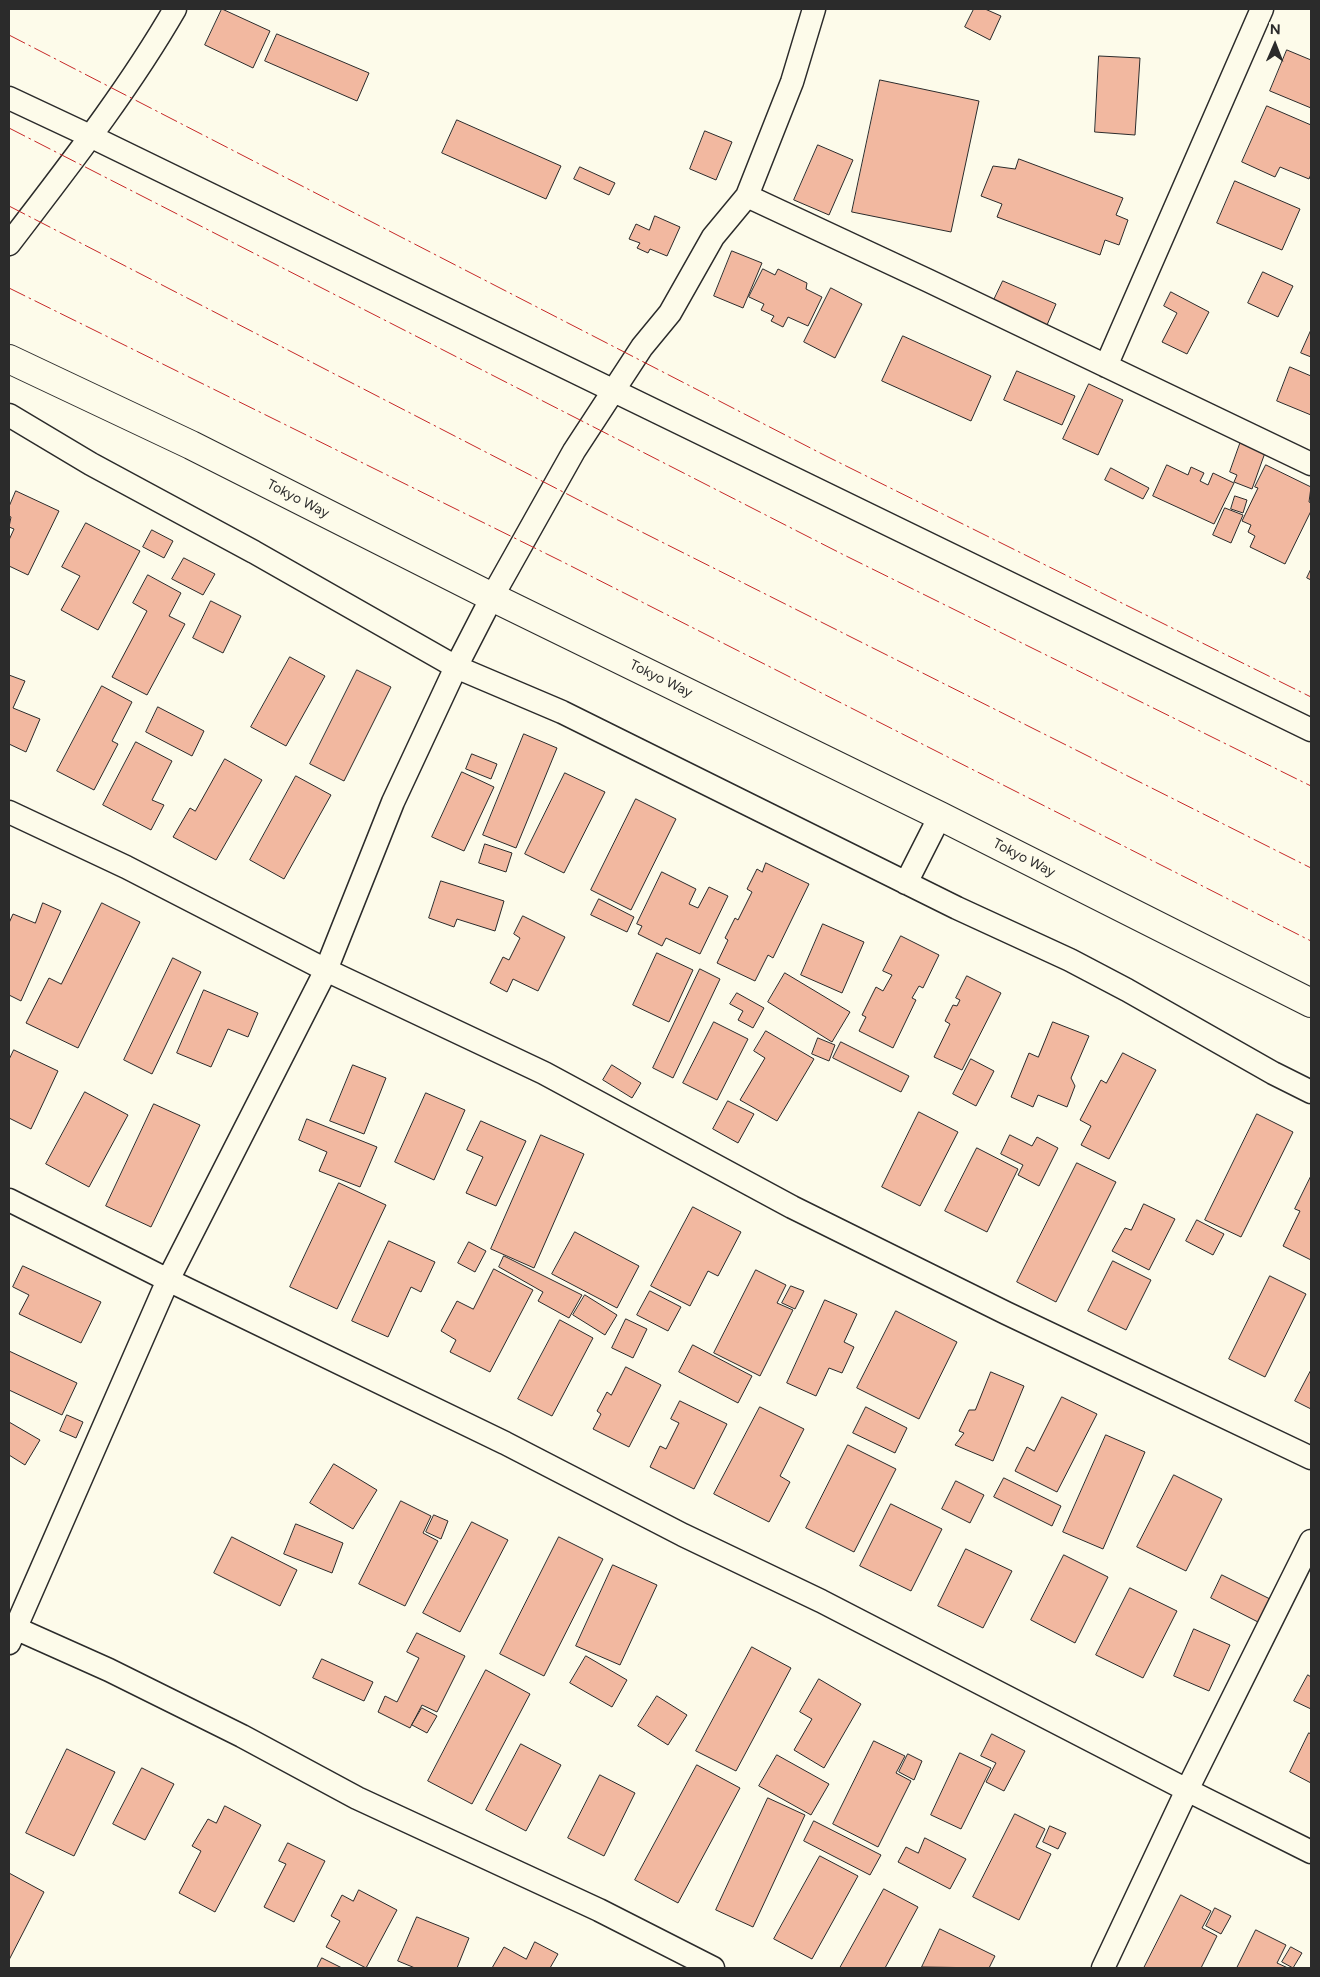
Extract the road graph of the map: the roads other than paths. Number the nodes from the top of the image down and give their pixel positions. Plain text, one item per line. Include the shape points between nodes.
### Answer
1 (176, 9) edge
2 (814, 9) edge
3 (1262, 9) edge
4 (9, 98) edge
5 (90, 136) junction
6 (747, 196) junction
7 (9, 244) edge
8 (9, 359) edge
9 (1106, 366) junction
10 (612, 391) junction
11 (9, 415) edge
12 (1311, 464) edge
13 (492, 597) junction
14 (456, 666) junction
15 (1311, 730) edge
16 (9, 812) edge
17 (940, 816) junction
18 (906, 883) junction
19 (326, 970) junction
20 (1311, 1003) edge
21 (1311, 1092) edge
22 (9, 1200) edge
23 (168, 1280) junction
24 (1311, 1458) edge
25 (1311, 1542) edge
26 (12, 1635) edge
27 (1187, 1790) junction
28 (1311, 1852) edge
29 (713, 1968) edge
30 (1103, 1968) edge

1 - 5 street via 151,51
2 - 6 street via 792,82
3 - 9 street
4 - 5 street
5 - 7 street
5 - 10 street
6 - 9 street
6 - 10 street via 713,237 670,313
8 - 13 main road, Tokyo Way
9 - 12 street
10 - 13 street
10 - 15 street
11 - 14 street via 91,464
13 - 14 street
13 - 17 main road, Tokyo Way
14 - 18 street via 562,712
14 - 19 street via 393,802
16 - 19 street via 126,867
17 - 18 street
17 - 20 main road, Tokyo Way
18 - 21 street via 1070,960
19 - 23 street
19 - 24 street via 544,1073 792,1207
22 - 23 street
23 - 26 street
23 - 27 street via 504,1442
25 - 27 street
26 - 29 street via 110,1670 357,1798 599,1910
27 - 28 street
27 - 30 street

